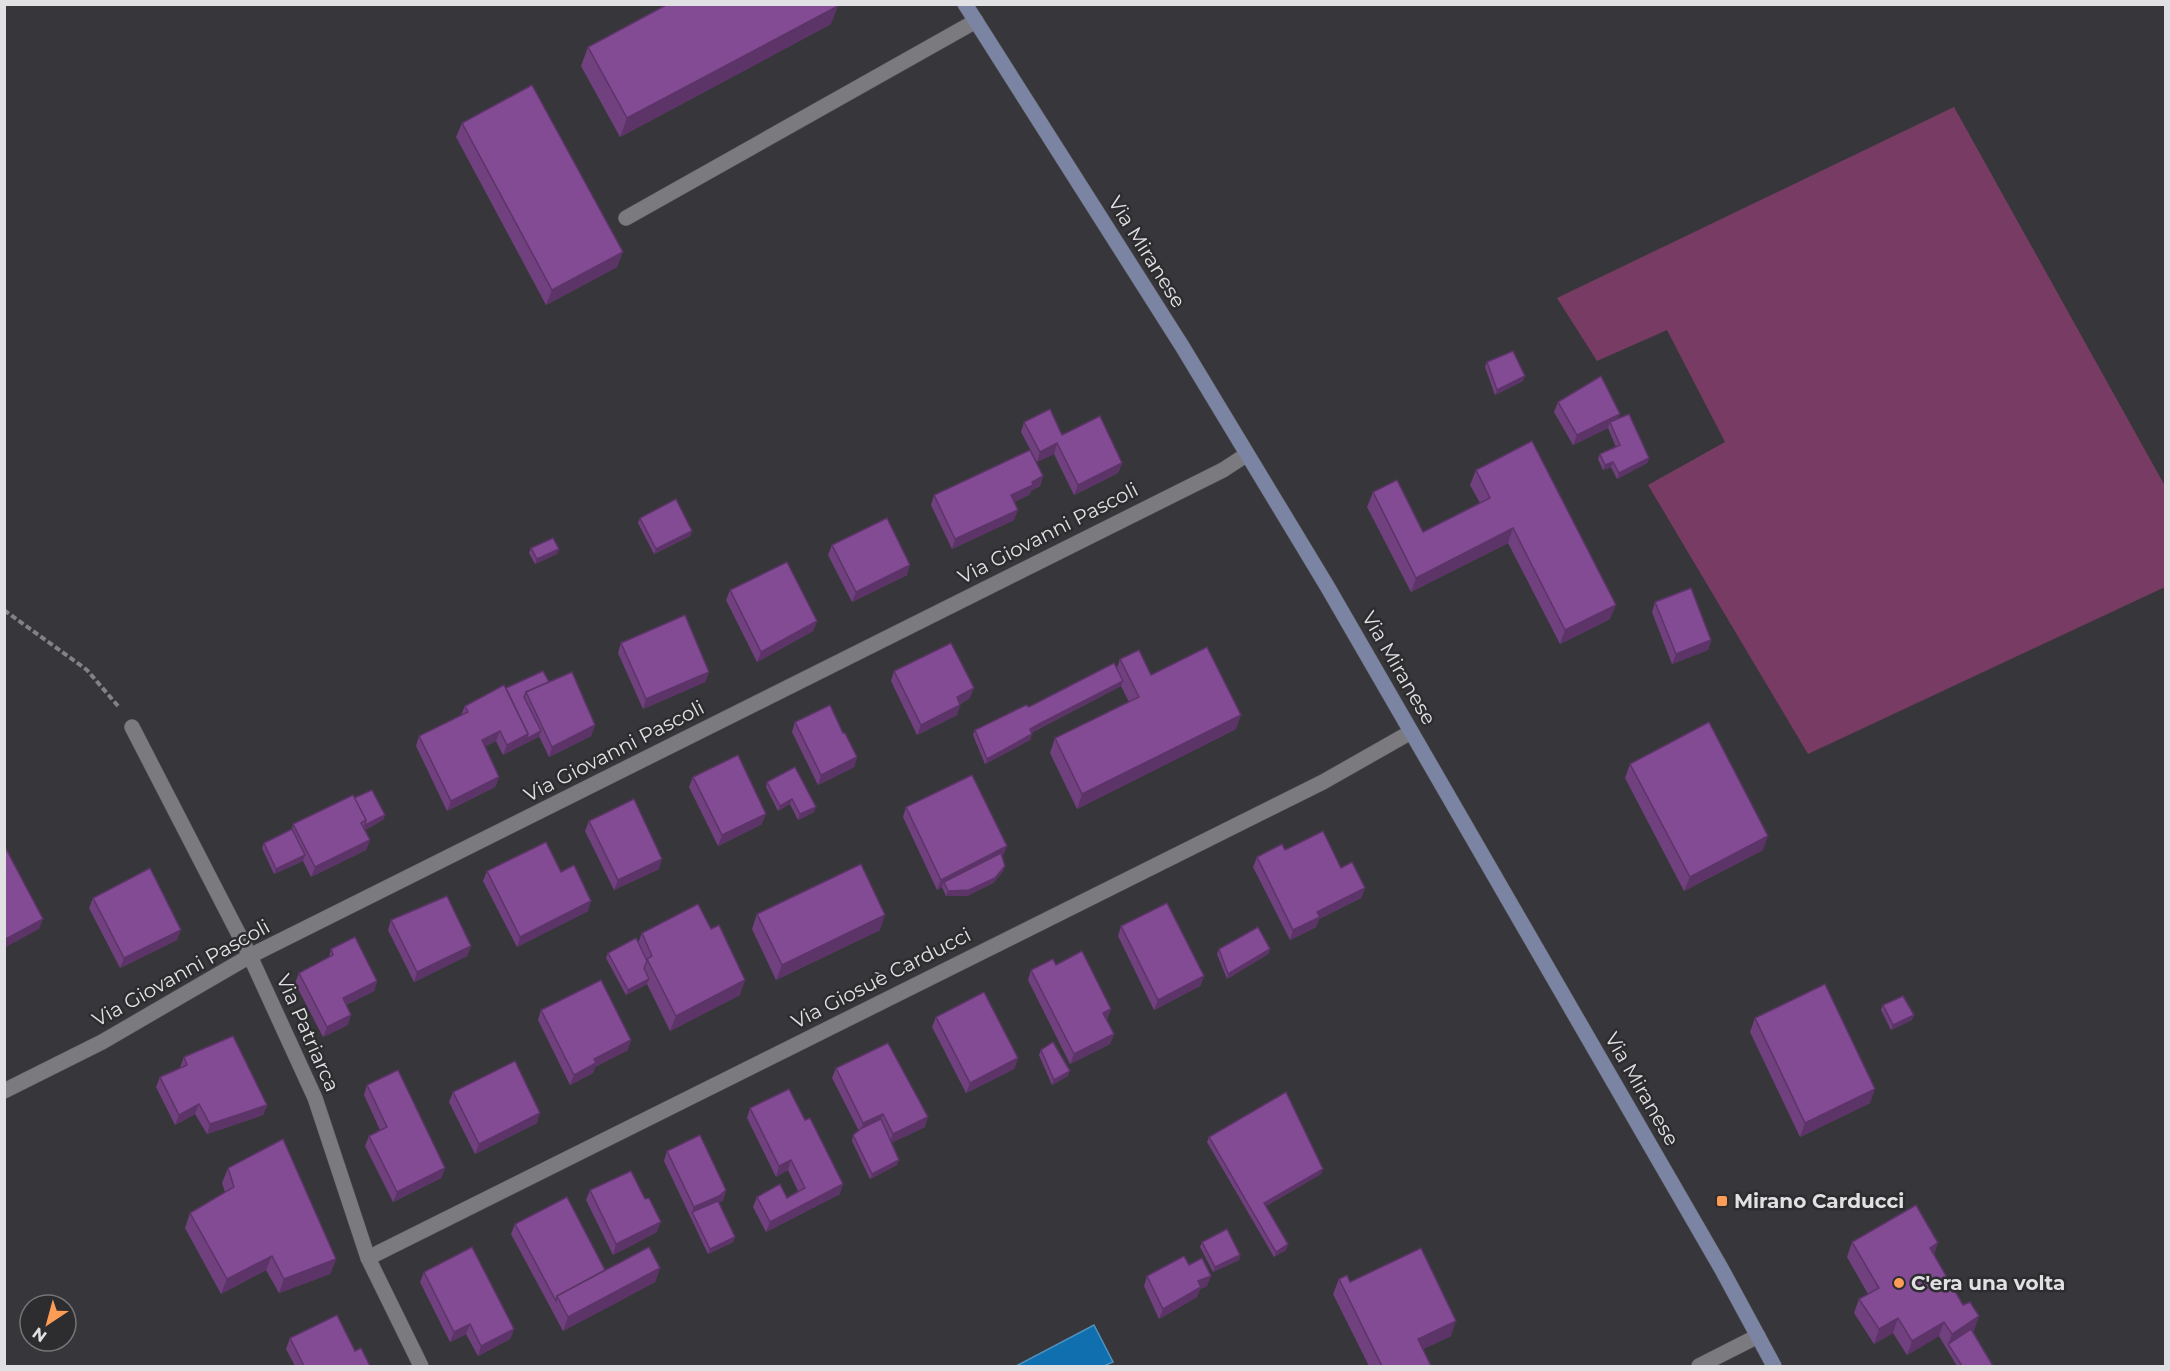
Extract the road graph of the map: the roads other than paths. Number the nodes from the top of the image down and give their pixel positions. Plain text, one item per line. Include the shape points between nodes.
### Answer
1 (965, 4) edge
2 (976, 21) junction
3 (626, 218) dead end
4 (1246, 455) junction
5 (132, 727) road end
6 (1412, 732) junction
7 (250, 956) junction
8 (4, 1091) edge
9 (368, 1258) junction
10 (1758, 1336) junction
11 (421, 1366) edge
12 (1700, 1366) edge
13 (1774, 1366) edge

1 - 2 main road, Via Miranese
2 - 3 street
2 - 4 main road, Via Miranese via 1176,336
4 - 6 main road, Via Miranese
4 - 7 street, Via Giovanni Pascoli via 1223,470
5 - 7 street, Via Patriarca
6 - 9 street, Via Giosuè Carducci via 1312,787
6 - 10 main road, Via Miranese
7 - 8 street, Via Giovanni Pascoli via 102,1042
7 - 9 street, Via Patriarca via 315,1098
9 - 11 street, Via Patriarca
10 - 12 street
10 - 13 main road, Via Miranese

